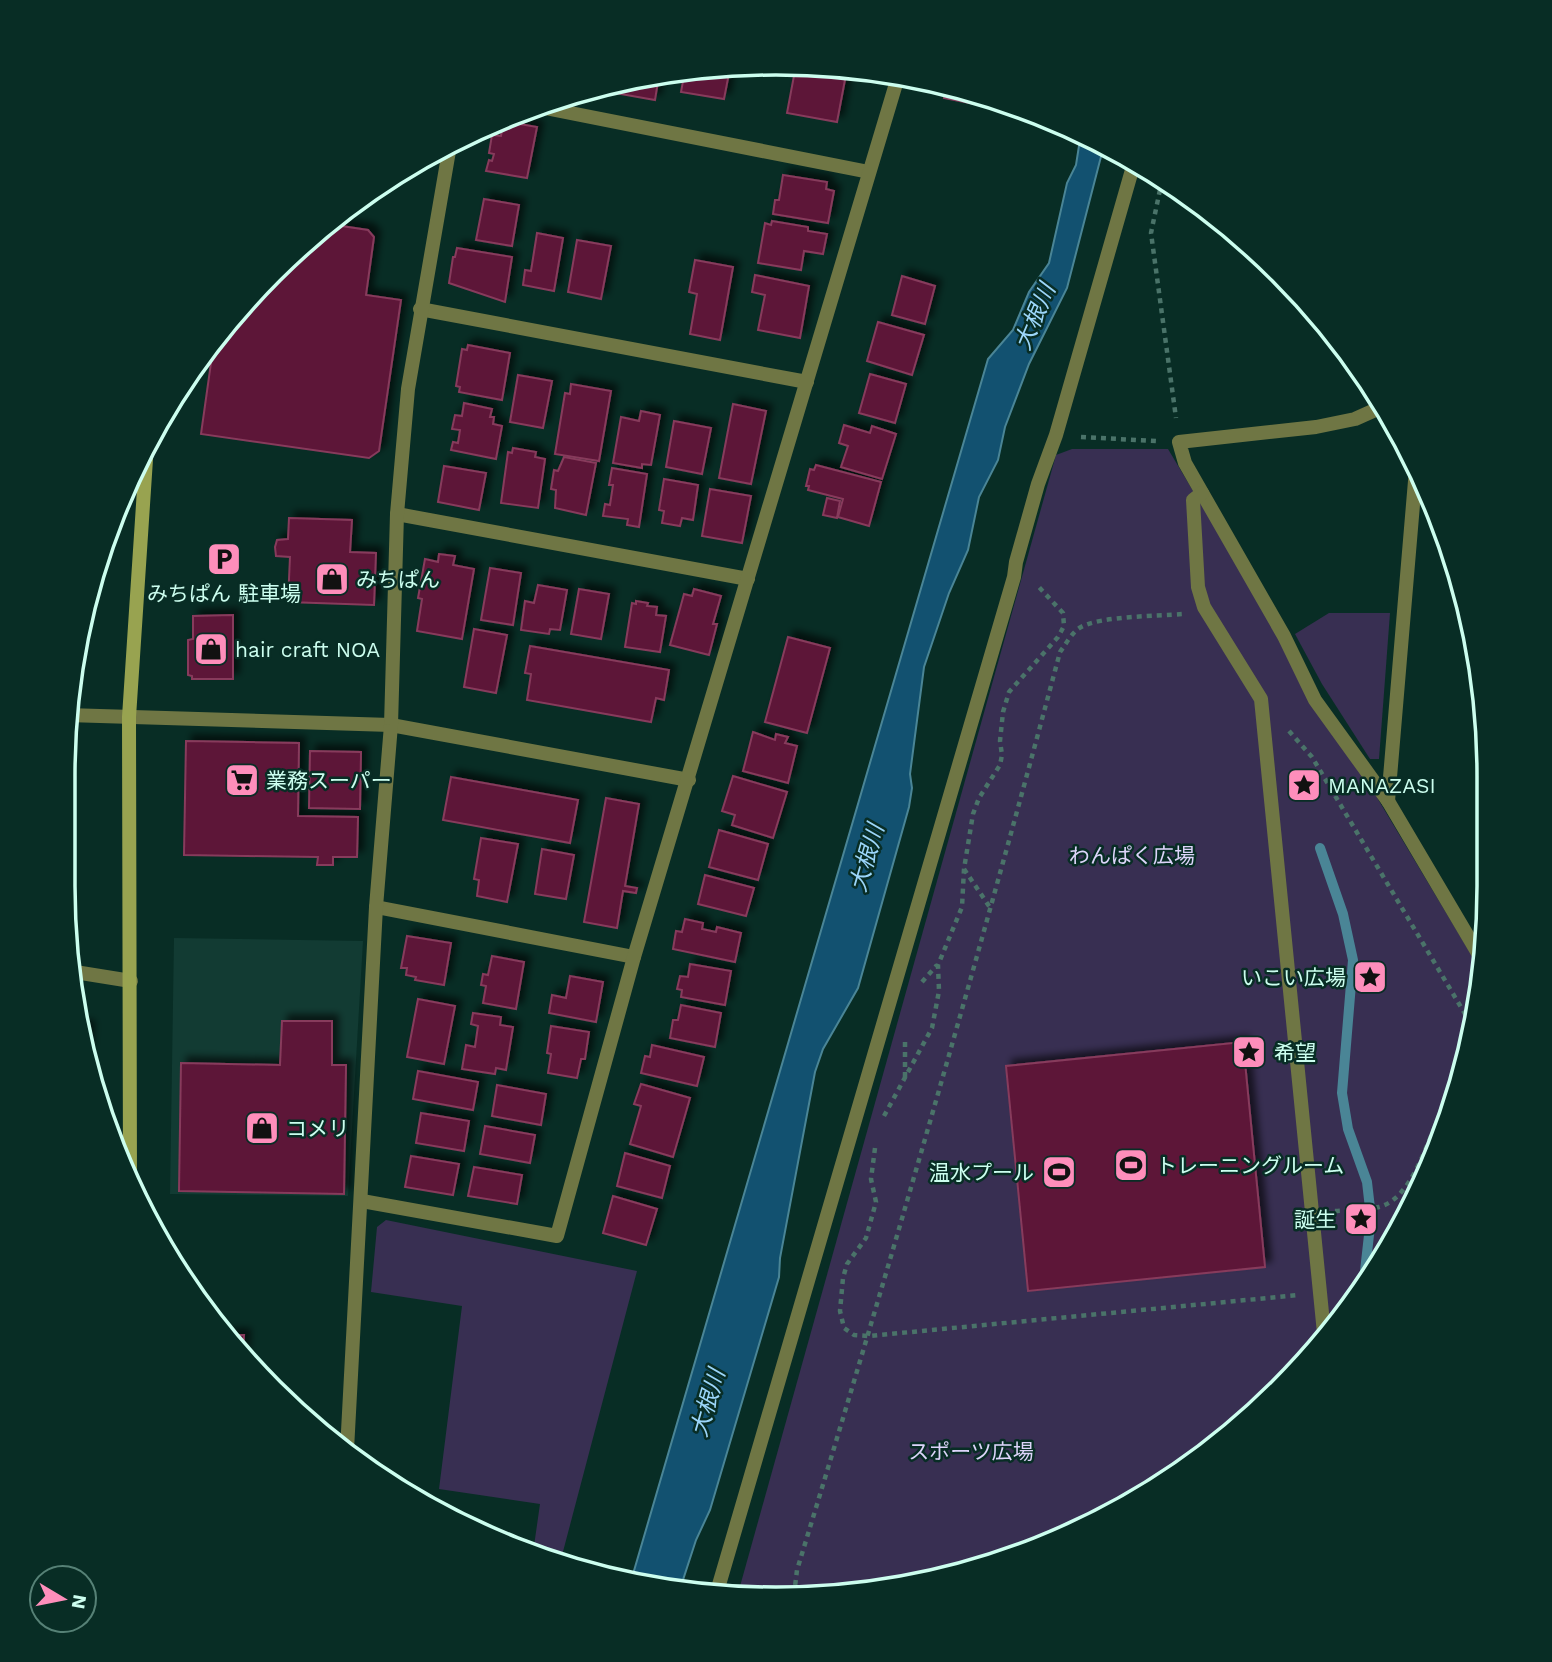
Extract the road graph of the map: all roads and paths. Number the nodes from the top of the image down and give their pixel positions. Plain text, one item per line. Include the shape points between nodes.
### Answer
1 (895, 86) edge
2 (557, 110) edge
3 (448, 158) edge
4 (869, 172) junction
5 (1131, 172) edge
6 (1160, 190) edge
7 (420, 309) junction
8 (807, 382) junction
9 (1372, 409) edge
10 (1056, 435) junction
11 (1179, 442) junction
12 (145, 472) edge
13 (1414, 489) edge
14 (1202, 493) junction
15 (397, 514) junction
16 (1016, 562) junction
17 (748, 579) junction
18 (1204, 607) junction
19 (1061, 631) junction
20 (1070, 637) junction
21 (1261, 699) junction
22 (78, 715) edge
23 (129, 717) junction
24 (391, 726) junction
25 (689, 780) junction
26 (1388, 801) junction
27 (964, 869) junction
28 (376, 907) junction
29 (991, 909) junction
30 (1474, 946) edge
31 (634, 957) junction
32 (81, 973) edge
33 (131, 981) junction
34 (1465, 1013) edge
35 (879, 1124) dead end
36 (875, 1146) dead end
37 (130, 1156) edge
38 (1416, 1170) edge
39 (362, 1201) junction
40 (1362, 1209) dead end
41 (1321, 1293) junction
42 (1323, 1324) edge
43 (869, 1336) junction
44 (348, 1441) edge
45 (719, 1584) edge
46 (795, 1586) edge

1 - 4 street
2 - 4 street
3 - 7 street
4 - 8 street
5 - 10 street
6 - 11 path via 1151,233
7 - 8 street
7 - 15 street
8 - 17 street
9 - 11 street via 1355,419 1316,427
10 - 11 path
10 - 16 street
11 - 14 street
12 - 23 street
13 - 26 street
14 - 18 street via 1193,500 1198,587
14 - 26 street via 1315,700
15 - 17 street
15 - 24 street
16 - 19 path via 1063,613
16 - 45 street
17 - 25 street
18 - 20 path via 1183,614 1101,622 1081,627
18 - 21 street
19 - 20 path
19 - 27 path via 1009,692 1000,741 1003,755 973,814
20 - 29 path via 1060,652
21 - 34 path via 1312,757
21 - 41 street
22 - 23 street
23 - 24 street
23 - 33 street
24 - 25 street
24 - 28 street
25 - 31 street
26 - 30 street
27 - 29 path
27 - 35 path via 960,917 938,965 932,1028
28 - 31 street
28 - 39 street
29 - 43 path
31 - 39 street via 557,1236
32 - 33 street
33 - 37 street
36 - 43 path via 871,1179 876,1202 866,1238 847,1264 840,1311 844,1328 854,1335
38 - 40 path via 1387,1204
39 - 44 street
41 - 42 street
41 - 43 path
43 - 46 path

